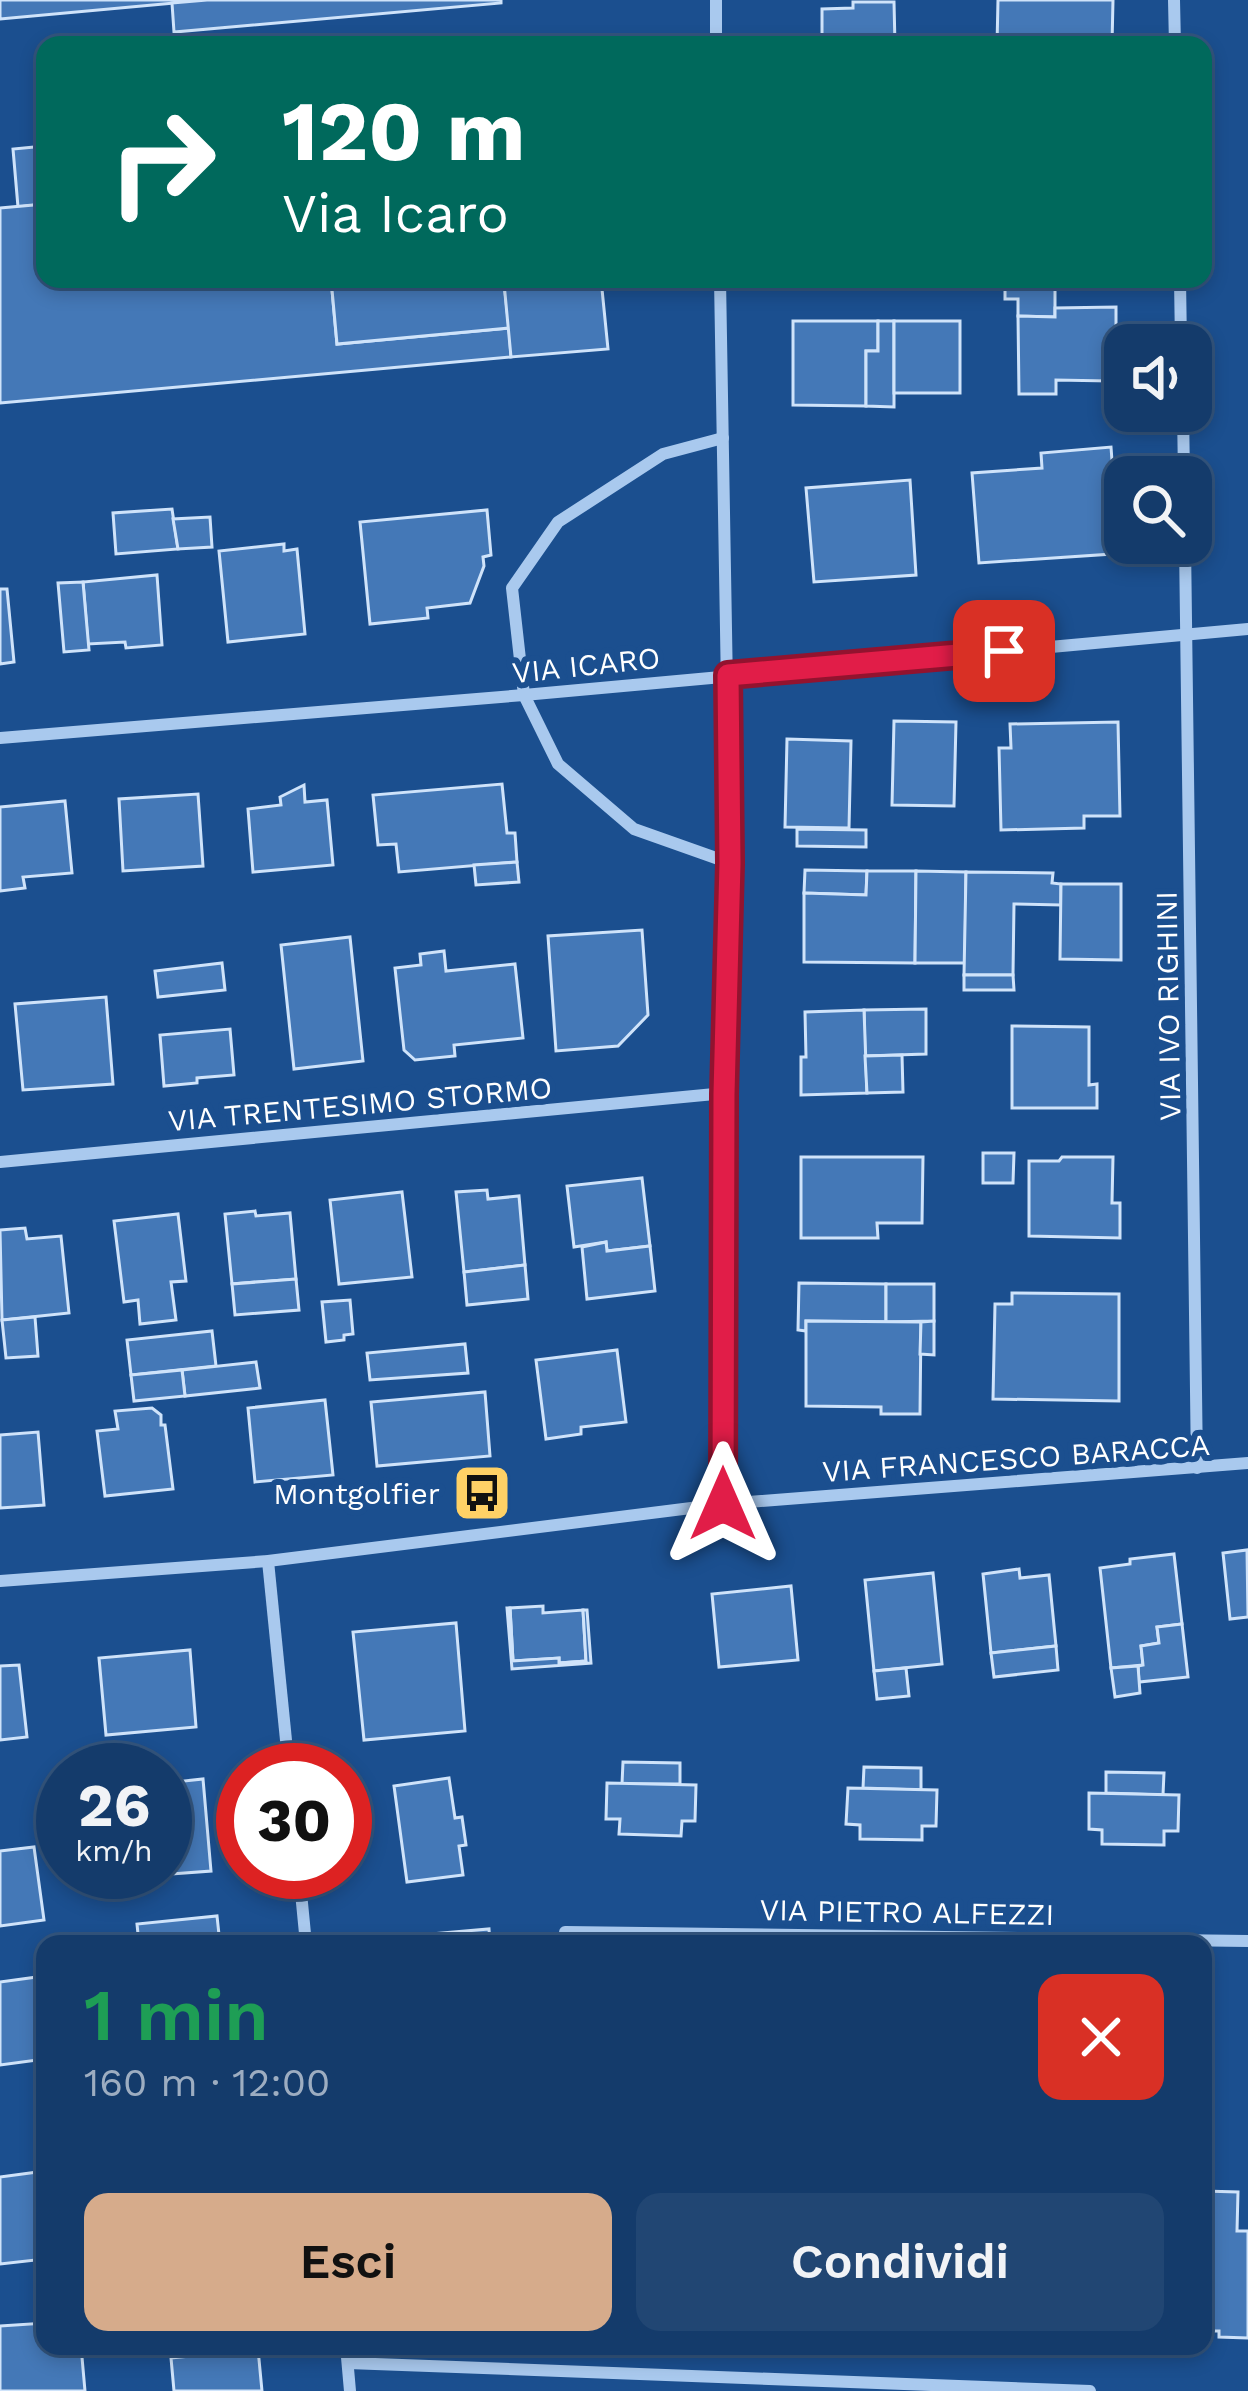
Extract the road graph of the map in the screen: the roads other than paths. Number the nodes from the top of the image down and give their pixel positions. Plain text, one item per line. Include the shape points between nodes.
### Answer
1 (716, 0) edge
2 (1174, 0) edge
3 (716, 36) edge
4 (1175, 36) edge
5 (720, 288) edge
6 (1180, 288) edge
7 (1181, 324) edge
8 (723, 438) junction
9 (1185, 564) edge
10 (1248, 629) edge
11 (1187, 634) junction
12 (728, 675) junction
13 (524, 695) junction
14 (0, 738) edge
15 (730, 863) junction
16 (724, 1094) junction
17 (0, 1162) edge
18 (1248, 1463) edge
19 (1197, 1468) junction
20 (723, 1504) junction
21 (268, 1561) junction
22 (0, 1581) edge
23 (286, 1743) edge
24 (302, 1899) edge
25 (566, 1932) dead end
26 (305, 1935) edge
27 (793, 1935) edge
28 (1212, 1941) edge
29 (1248, 1941) edge
30 (347, 2355) edge
31 (348, 2363) junction
32 (350, 2391) edge
33 (1090, 2391) edge

1 - 3 street
2 - 4 street
5 - 8 street
6 - 7 street
8 - 12 street
8 - 13 street via 663,454 558,522 512,588
9 - 11 street, VIA IVO RIGHINI
10 - 11 street, VIA ICARO
11 - 12 street, VIA ICARO
11 - 19 street, VIA IVO RIGHINI
12 - 13 street, VIA ICARO
12 - 15 street
13 - 14 street, VIA ICARO
13 - 15 street via 558,764 634,830
15 - 16 street
16 - 17 street, VIA TRENTESIMO STORMO
16 - 20 street
18 - 19 street, VIA FRANCESCO BARACCA
19 - 20 street, VIA FRANCESCO BARACCA
20 - 21 street, VIA FRANCESCO BARACCA
21 - 22 street, VIA FRANCESCO BARACCA
21 - 23 street
24 - 26 street
25 - 27 street, VIA PIETRO ALFEZZI
28 - 29 street, VIA PIETRO ALFEZZI
30 - 31 street
31 - 32 street
31 - 33 street

